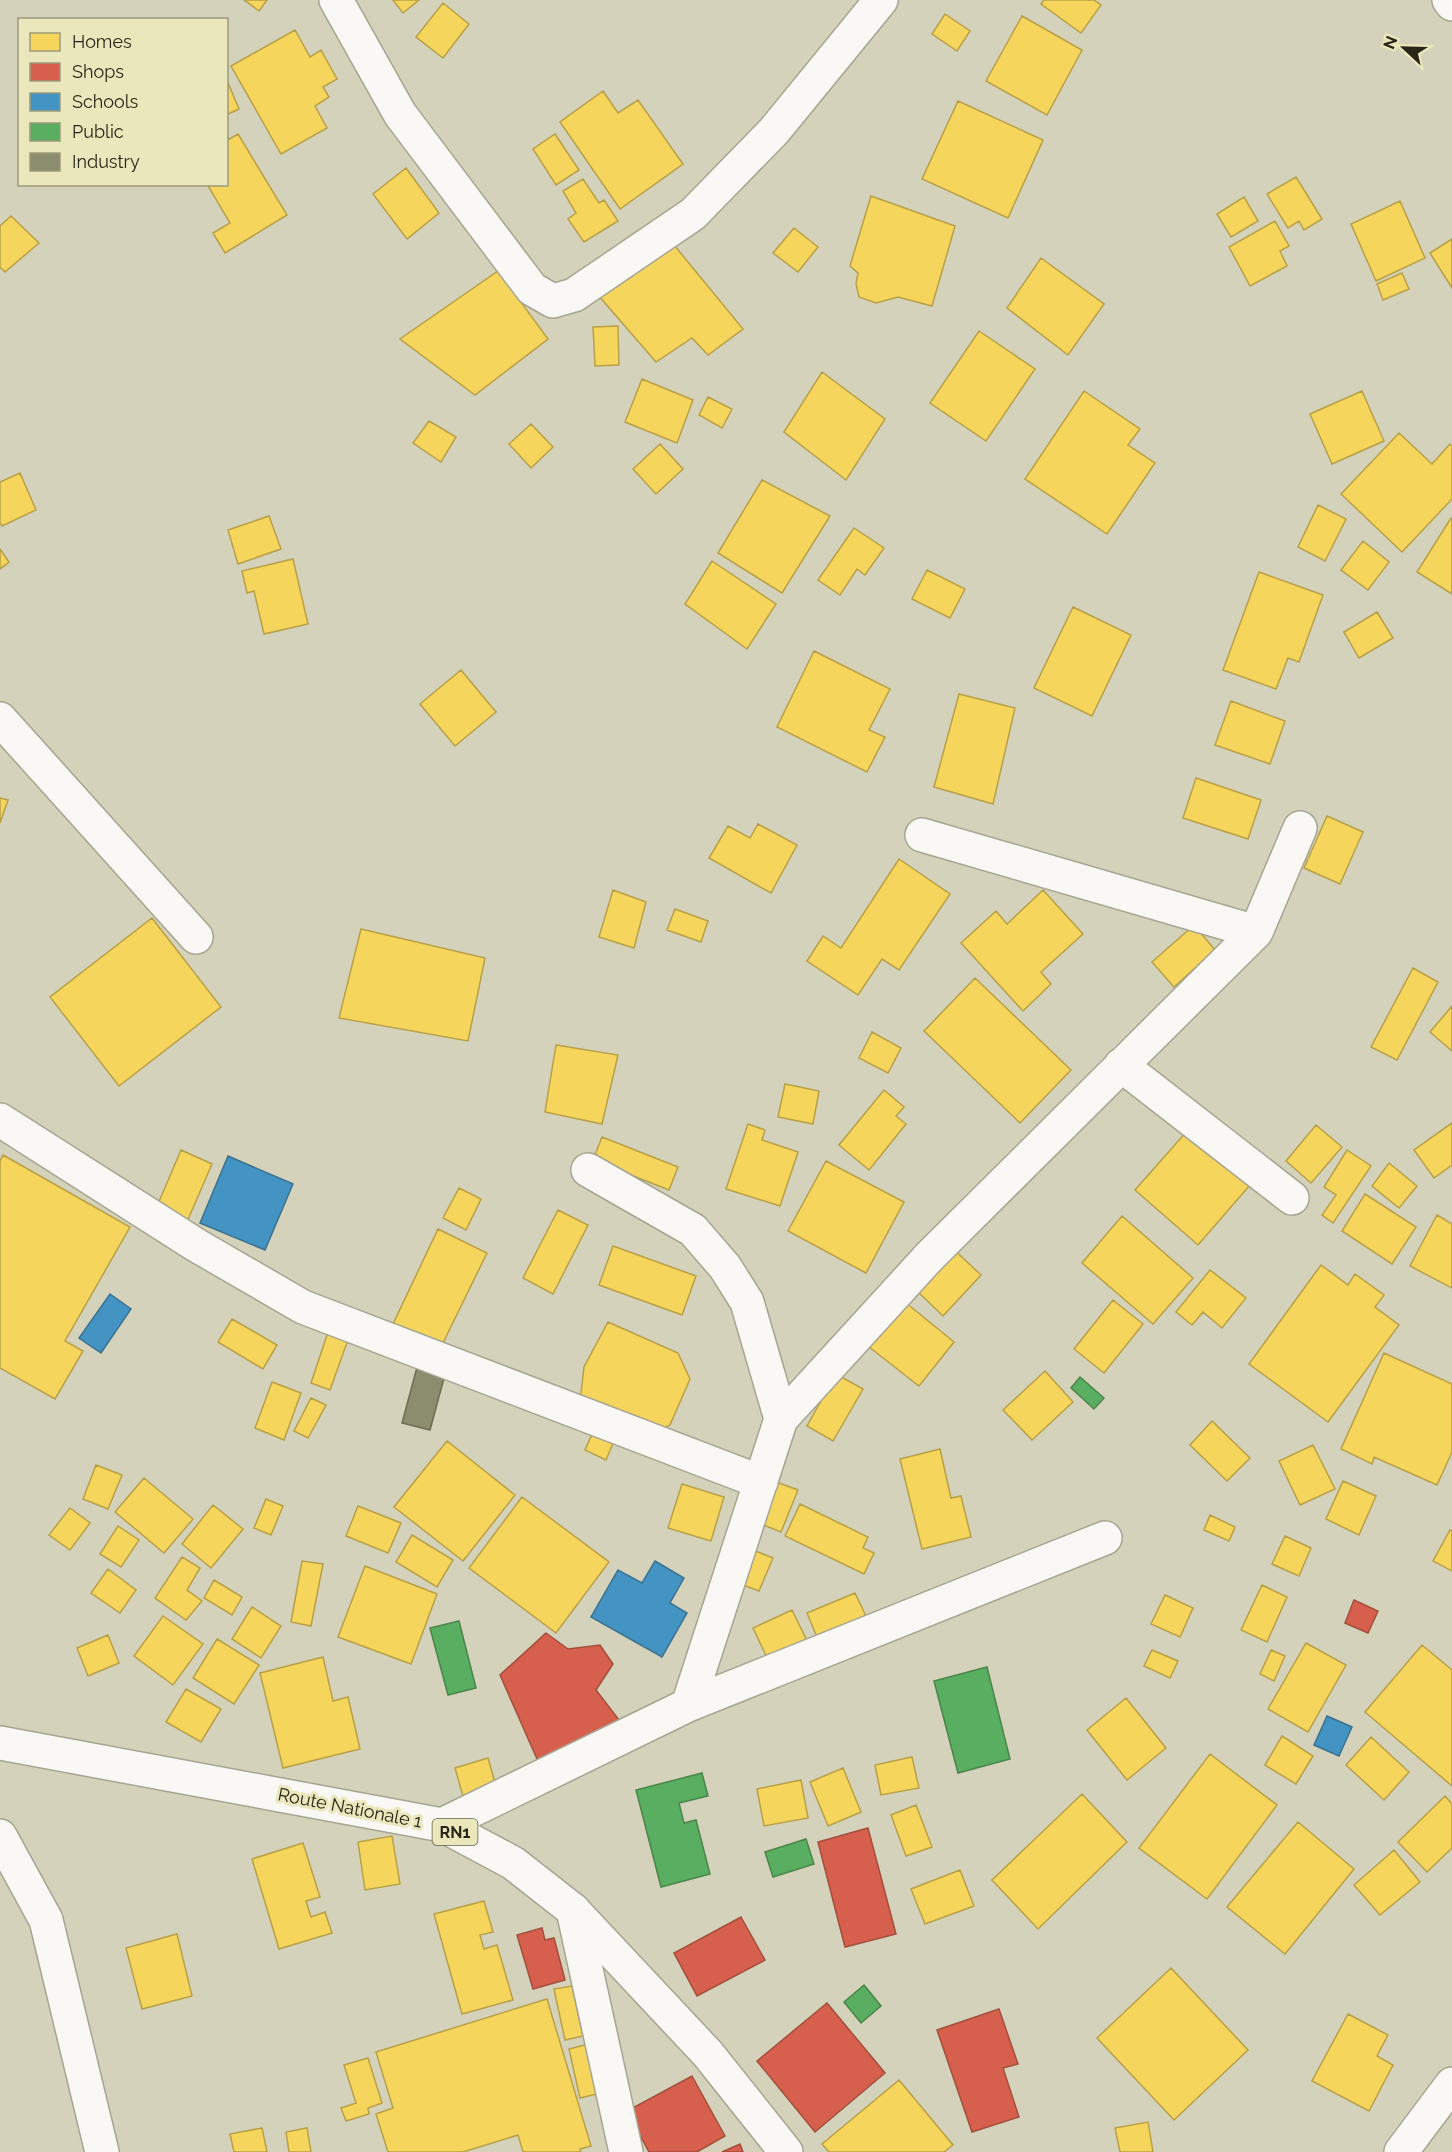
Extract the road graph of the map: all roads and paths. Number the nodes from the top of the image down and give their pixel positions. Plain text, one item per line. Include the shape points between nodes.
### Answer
1 (336, 0) edge
2 (881, 0) edge
3 (1449, 0) edge
4 (1452, 4) edge
5 (0, 719) edge
6 (1300, 828) dead end
7 (922, 836) dead end
8 (1256, 932) junction
9 (196, 937) dead end
10 (1121, 1065) junction
11 (0, 1120) edge
12 (588, 1170) dead end
13 (1292, 1197) dead end
14 (781, 1419) junction
15 (761, 1482) junction
16 (1105, 1538) dead end
17 (688, 1705) junction
18 (0, 1743) edge
19 (442, 1825) junction
20 (0, 1836) edge
21 (573, 1910) junction
22 (1452, 2084) edge
23 (102, 2152) edge
24 (626, 2152) edge
25 (786, 2152) edge
26 (1401, 2152) edge

1 - 2 street via 400,114 532,289 554,301 574,295 693,214 774,131
3 - 4 street
5 - 9 street
6 - 8 street
7 - 8 street
8 - 10 street
10 - 13 street
10 - 14 street via 929,1257
11 - 15 street via 196,1245 303,1306
12 - 14 street via 693,1230 725,1267 747,1302
14 - 15 street
15 - 17 street
16 - 17 street
17 - 19 street
18 - 19 street, Route Nationale 1 / RN1
19 - 21 street, Route Nationale 1 / RN1 via 513,1863
20 - 23 street via 46,1920
21 - 24 street
21 - 25 street, Route Nationale 1 / RN1 via 708,2054
22 - 26 street

